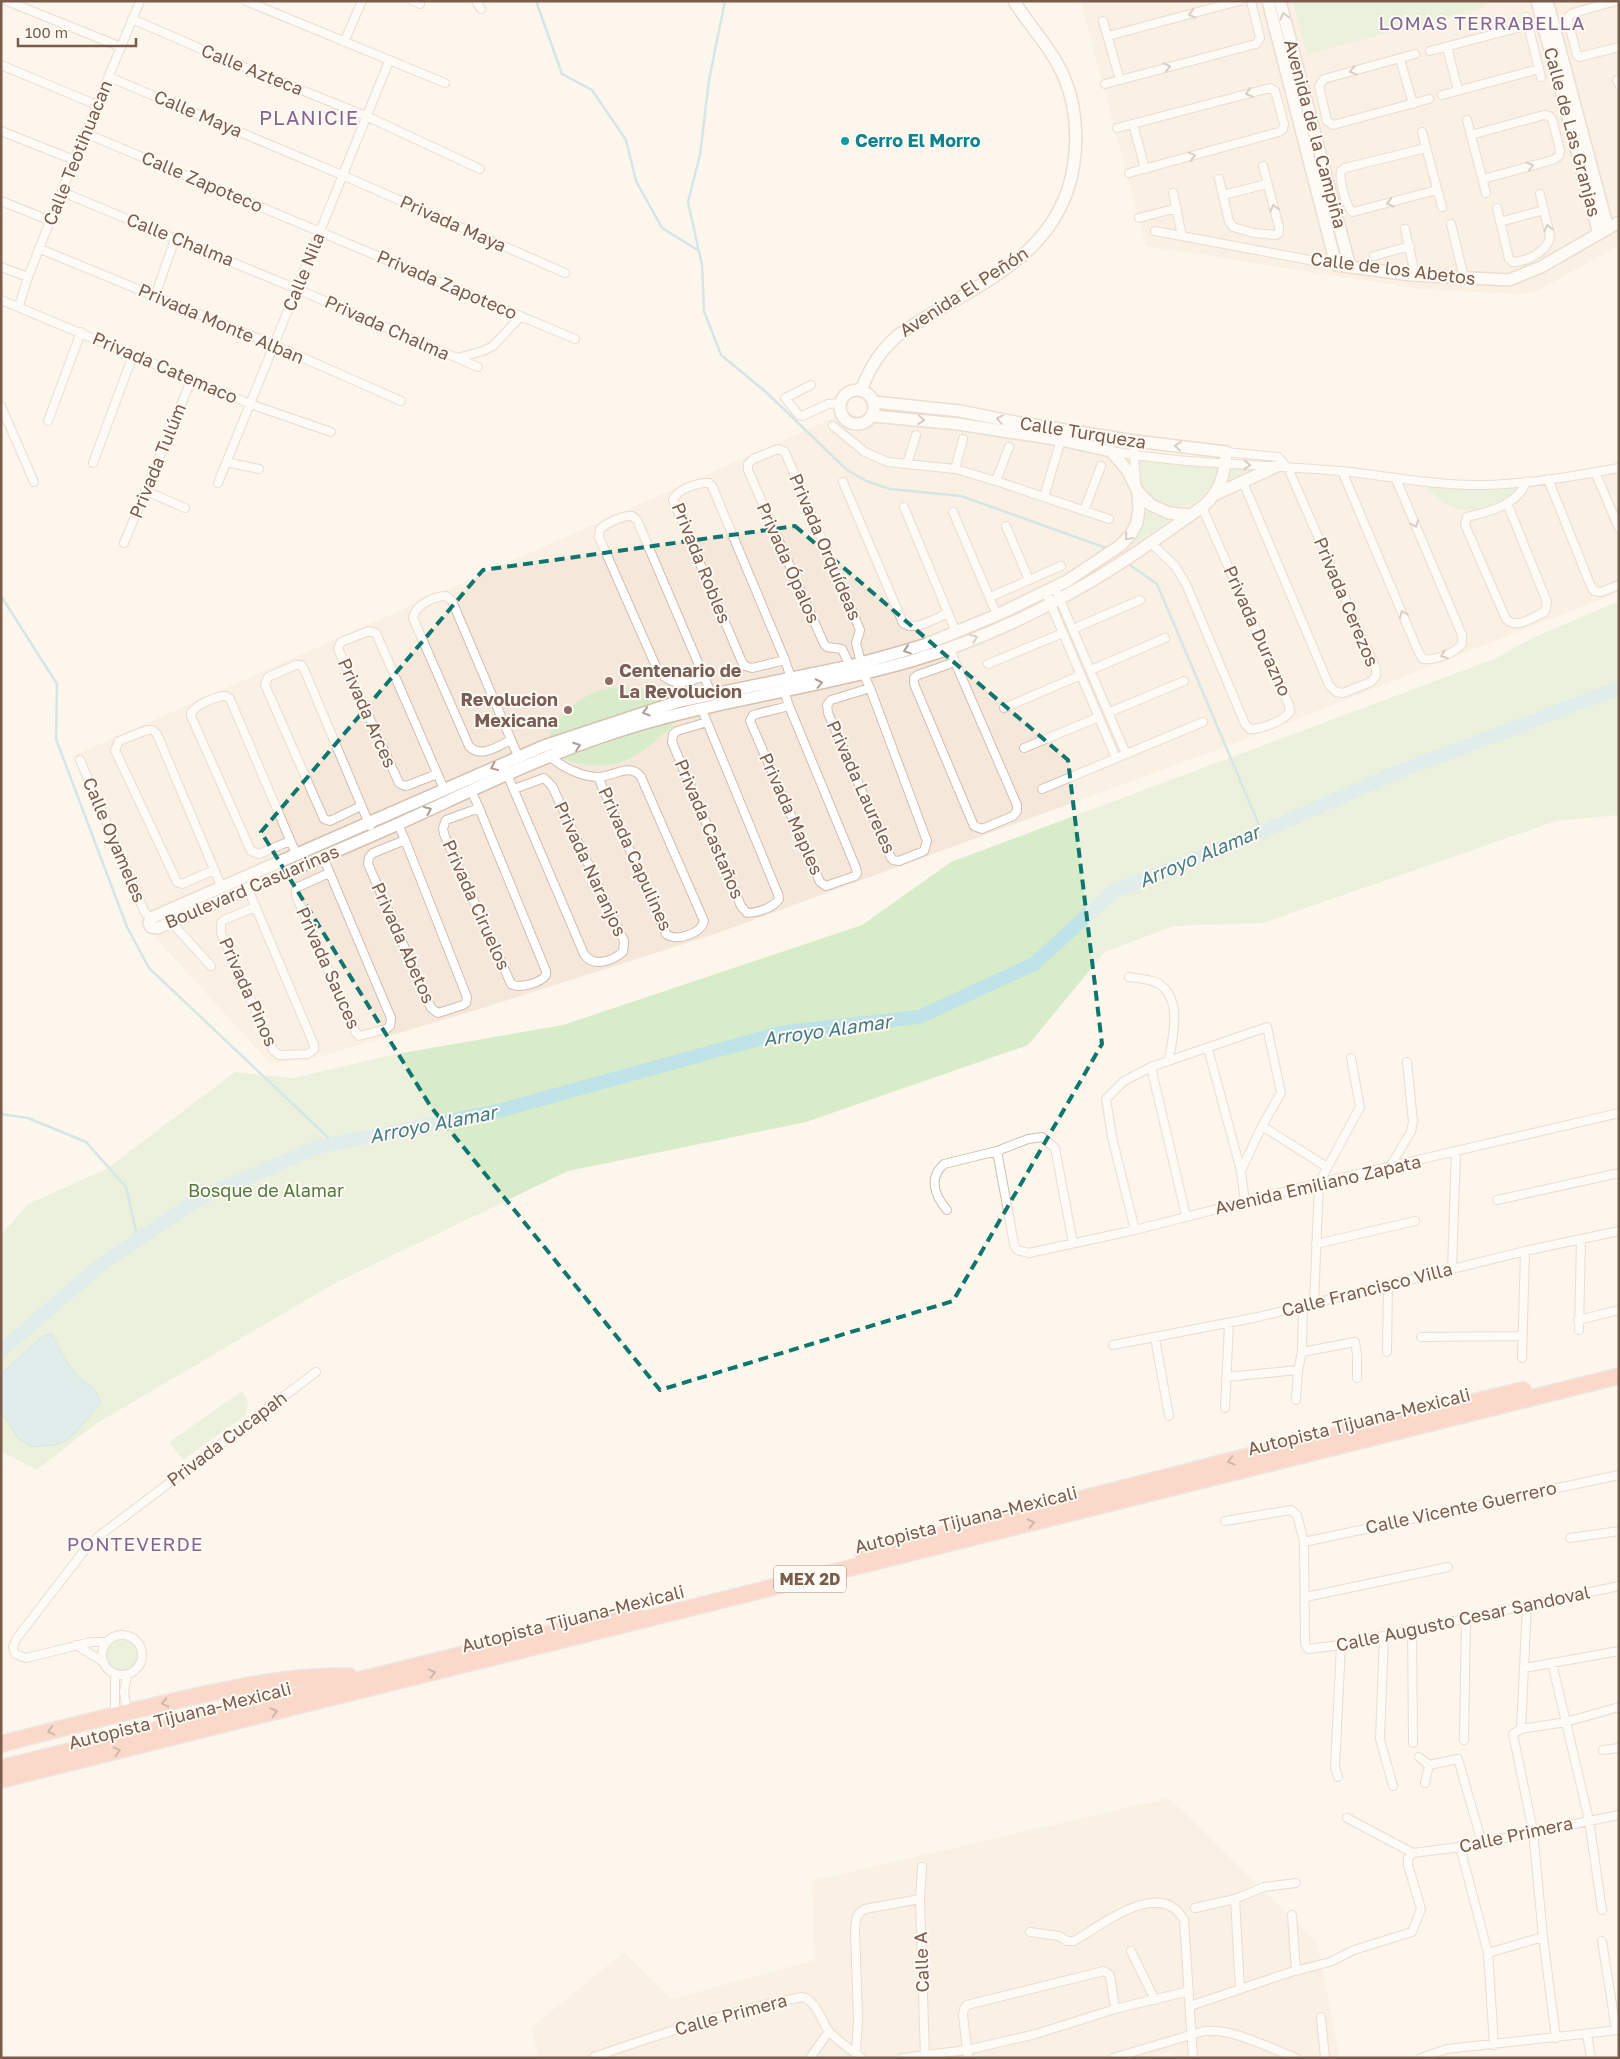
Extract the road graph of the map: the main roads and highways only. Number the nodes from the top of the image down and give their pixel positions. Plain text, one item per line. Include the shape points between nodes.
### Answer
1 (1619, 1366) edge
2 (1619, 1376) edge
3 (368, 1677) junction
4 (1, 1744) edge
5 (1, 1768) edge
6 (1, 1780) edge

1 -> 3 highway, Autopista Tijuana-Mexicali / MEX 2D
6 -> 2 highway, Autopista Tijuana-Mexicali / MEX 2D
3 -> 4 highway via 329,1676 260,1682
3 - 5 highway, Autopista Tijuana-Mexicali / MEX 2D

